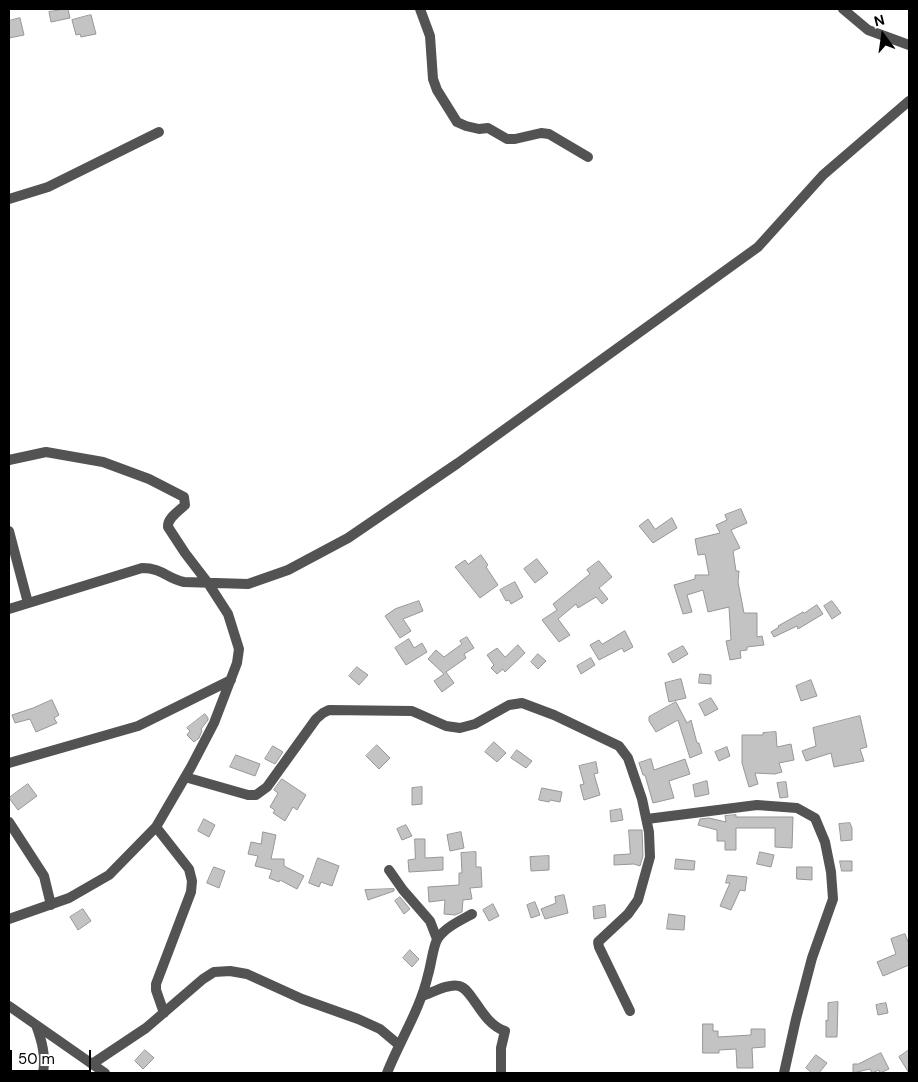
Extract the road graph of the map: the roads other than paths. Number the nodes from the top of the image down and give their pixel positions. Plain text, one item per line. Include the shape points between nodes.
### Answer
1 (420, 9) edge
2 (842, 9) edge
3 (909, 45) edge
4 (909, 101) edge
5 (159, 132) dead end
6 (588, 157) dead end
7 (9, 198) edge
8 (9, 460) edge
9 (9, 531) edge
10 (208, 583) junction
11 (28, 603) junction
12 (9, 609) edge
13 (231, 680) junction
14 (9, 763) edge
15 (185, 777) junction
16 (647, 819) junction
17 (9, 822) edge
18 (156, 827) junction
19 (389, 870) dead end
20 (51, 906) junction
21 (472, 914) dead end
22 (9, 919) edge
23 (437, 939) junction
24 (422, 996) junction
25 (9, 1006) edge
26 (630, 1011) dead end
27 (164, 1013) junction
28 (36, 1025) junction
29 (399, 1045) junction
30 (92, 1064) junction
31 (43, 1073) edge
32 (104, 1073) edge
33 (387, 1073) edge
34 (501, 1073) edge
35 (784, 1073) edge

1 - 6 street via 430,36 437,90 457,122 472,128 488,128 507,139 549,134
2 - 3 street via 868,30
4 - 10 street via 823,175 758,247 458,463 348,538 288,570 248,584
5 - 7 street via 48,187
8 - 10 street via 46,452 103,462 149,479 184,497 185,505 169,520 168,527
9 - 11 street
10 - 11 street via 184,582 158,569 142,568
10 - 13 street via 228,614 239,649
11 - 12 street
13 - 14 street via 138,726
13 - 15 street via 214,723
15 - 16 street via 256,795 267,787 316,719 329,710 412,712 446,726 460,728 475,724 509,704 522,703 618,746 633,770
15 - 18 street
16 - 26 street via 650,857 638,900 598,942
16 - 35 street via 757,805 797,808 815,818 825,842 833,899 812,958
17 - 20 street via 44,876
18 - 20 street via 109,875
18 - 27 street via 189,869 192,881 191,892 156,984
19 - 23 street via 430,921
20 - 22 street
21 - 23 street
23 - 24 street
24 - 29 street
24 - 34 street via 448,986 467,990 494,1026 504,1031
25 - 28 street
27 - 29 street via 214,972 230,971 247,974 302,999 358,1019 380,1029
27 - 30 street
28 - 30 street
28 - 31 street via 43,1044
29 - 33 street
30 - 32 street

